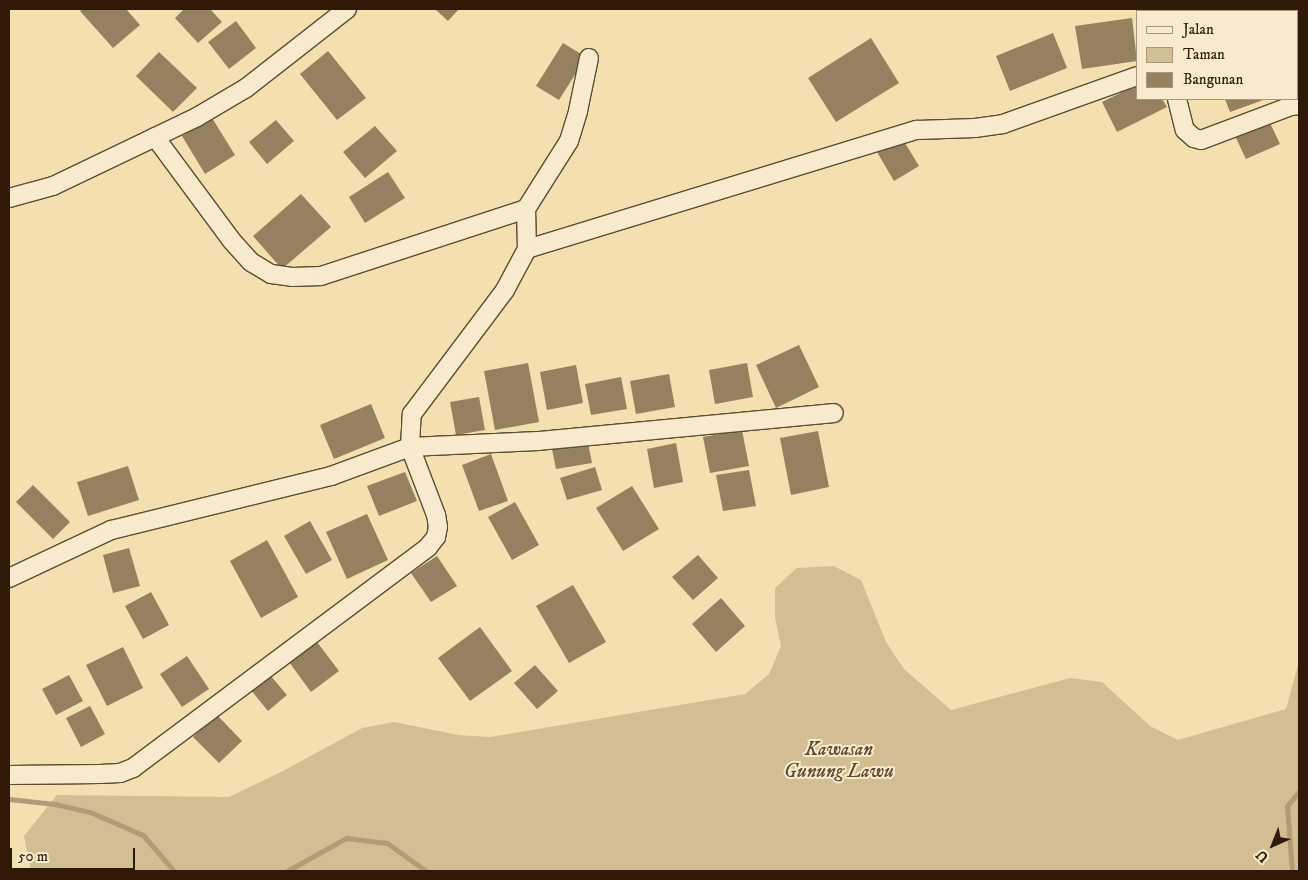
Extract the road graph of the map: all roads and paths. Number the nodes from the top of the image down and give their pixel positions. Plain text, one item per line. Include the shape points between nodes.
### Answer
1 (346, 9) edge
2 (589, 58) dead end
3 (1136, 76) edge
4 (1177, 100) edge
5 (1299, 105) edge
6 (155, 138) junction
7 (9, 198) edge
8 (526, 209) junction
9 (527, 249) junction
10 (834, 413) dead end
11 (410, 447) junction
12 (9, 578) edge
13 (9, 775) edge

1 - 6 street via 246,88
2 - 8 street via 569,141
3 - 9 street via 1003,124 917,130
4 - 5 street via 1185,130 1201,140
6 - 7 street via 54,186
6 - 8 street via 232,241 250,262 271,274 321,276
8 - 9 street
9 - 11 street via 505,290 412,414
10 - 11 street via 538,441
11 - 12 street via 330,476 112,530
11 - 13 street via 436,515 436,537 428,548 133,768 120,773

